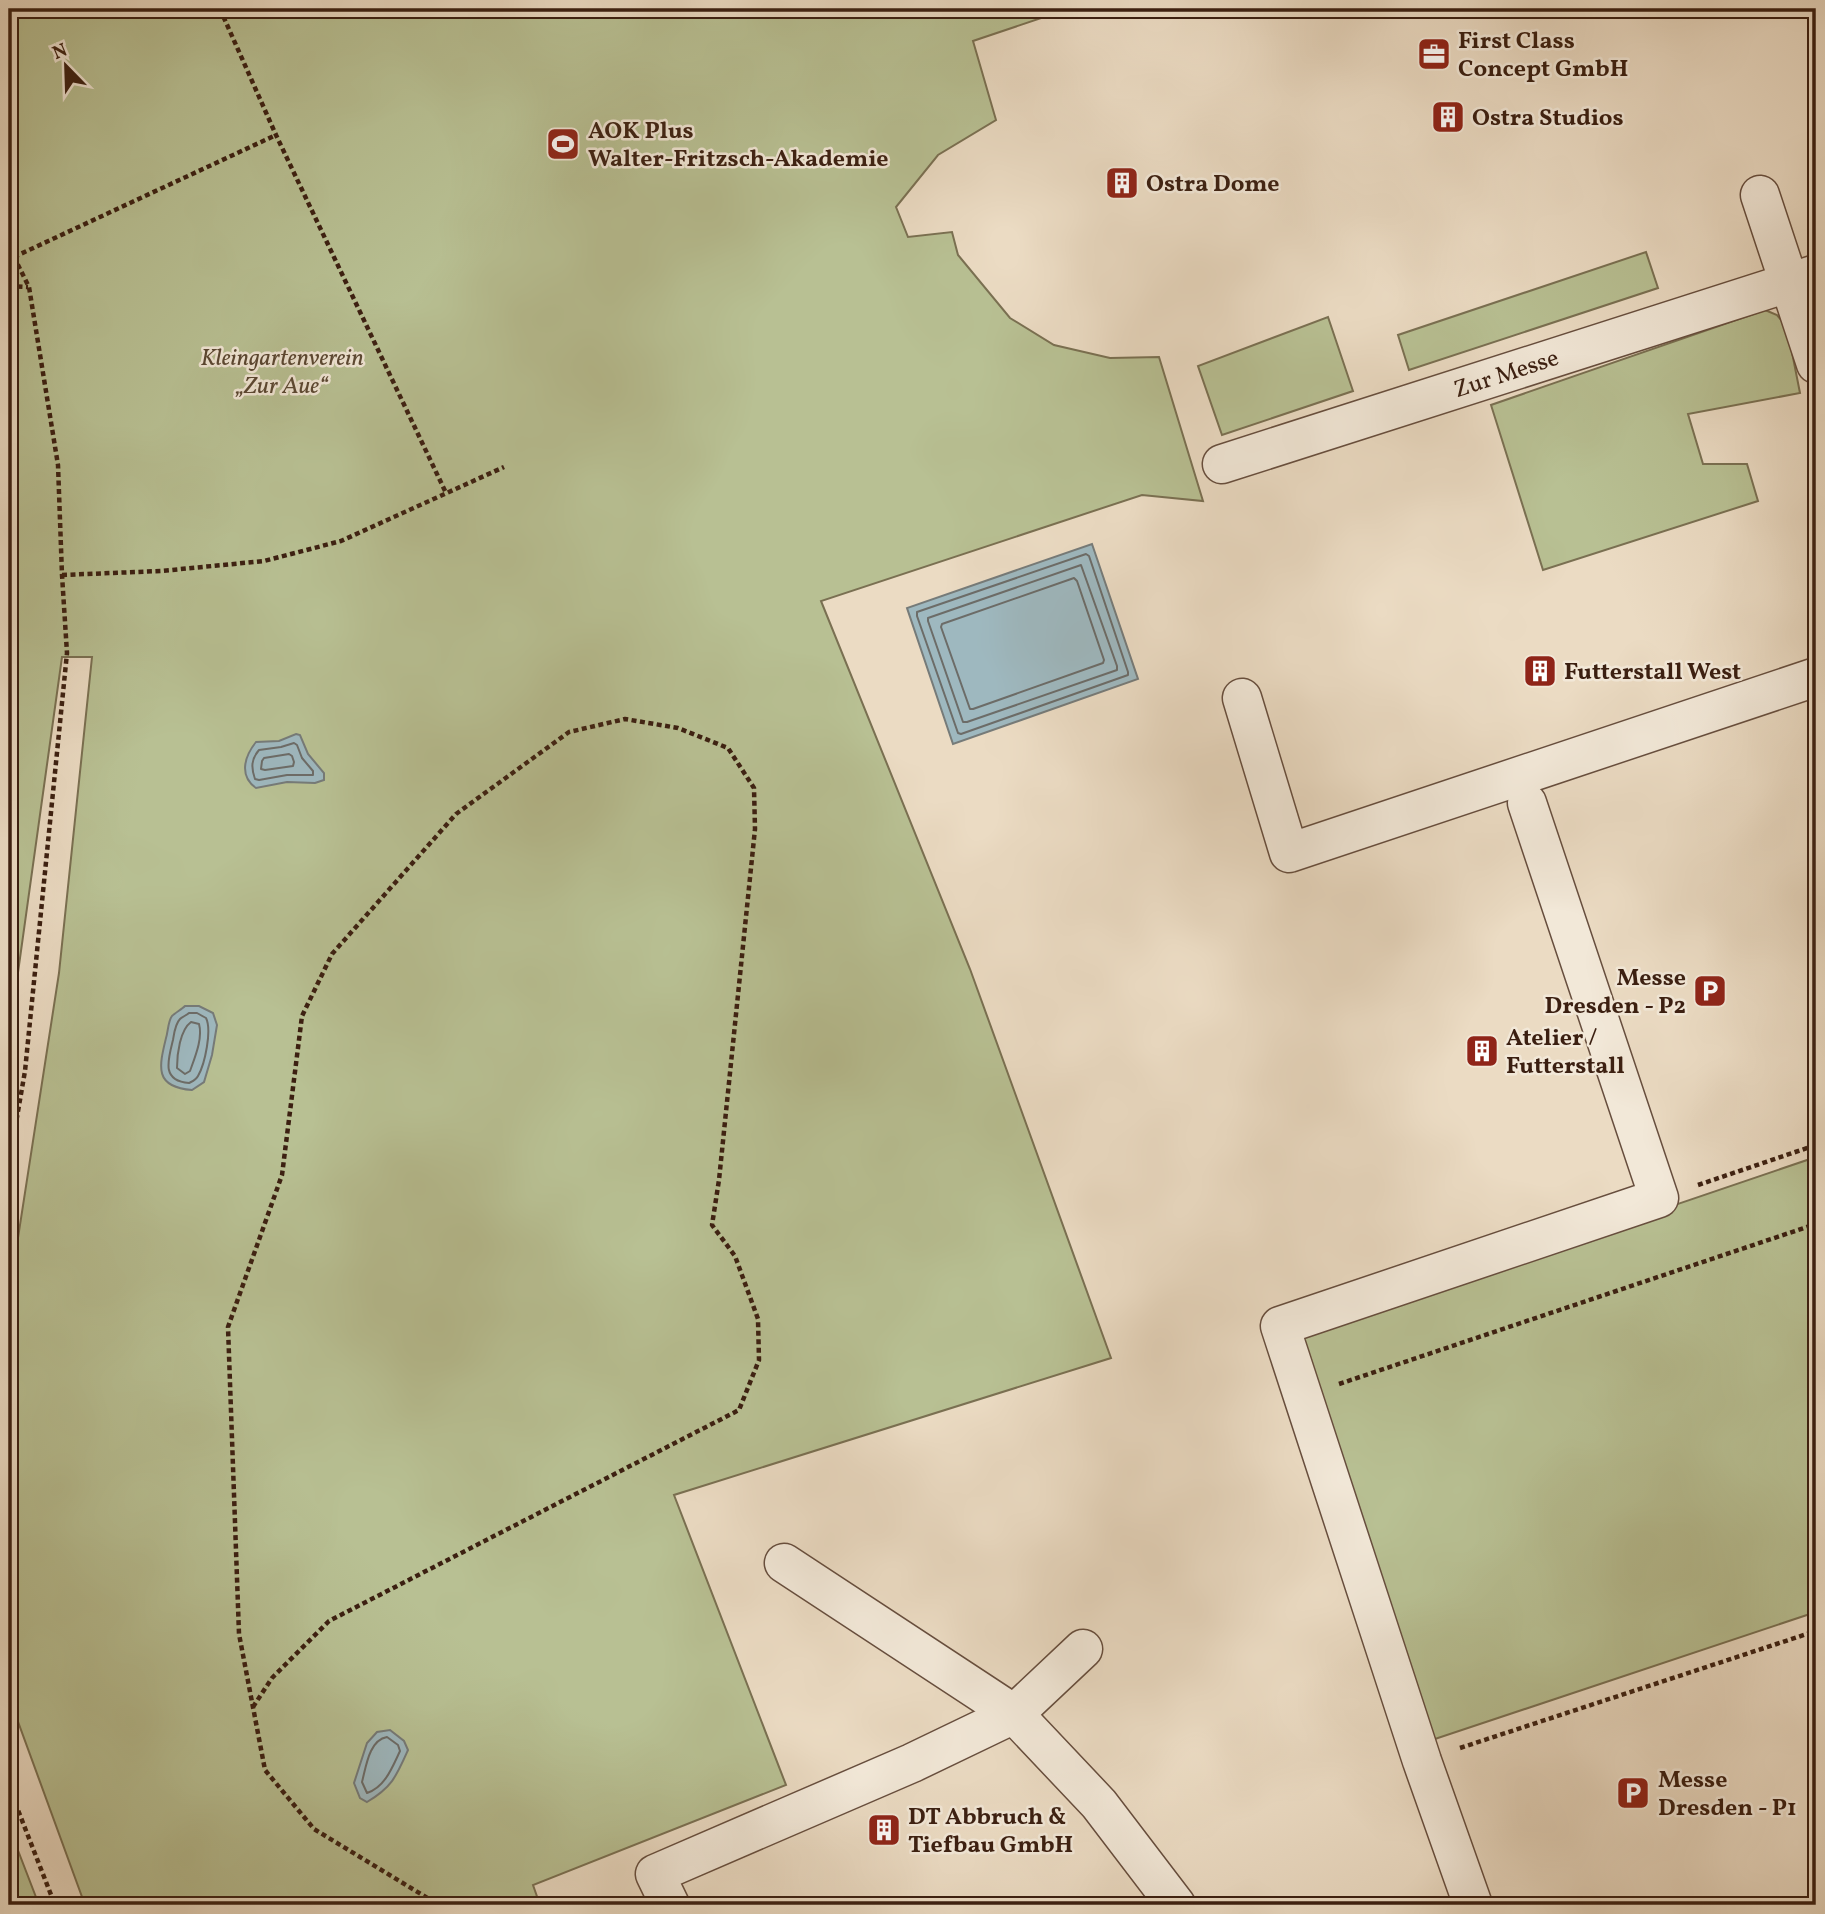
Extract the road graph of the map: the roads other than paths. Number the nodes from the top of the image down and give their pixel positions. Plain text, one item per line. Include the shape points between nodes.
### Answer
1 (1759, 195) dead end
2 (1803, 278) edge
3 (1816, 364) edge
4 (1222, 464) dead end
5 (1816, 677) edge
6 (1242, 698) dead end
7 (1527, 803) dead end
8 (784, 1563) dead end
9 (1083, 1649) dead end
10 (1014, 1714) junction
11 (670, 1905) edge
12 (1176, 1905) edge
13 (1473, 1905) edge

1 - 2 lane
2 - 3 lane
2 - 4 lane, Zur Messe
5 - 6 lane via 1289,853
7 - 13 lane via 1659,1198 1280,1326
8 - 10 lane
9 - 10 lane
10 - 11 lane via 654,1874
10 - 12 lane via 1099,1804

